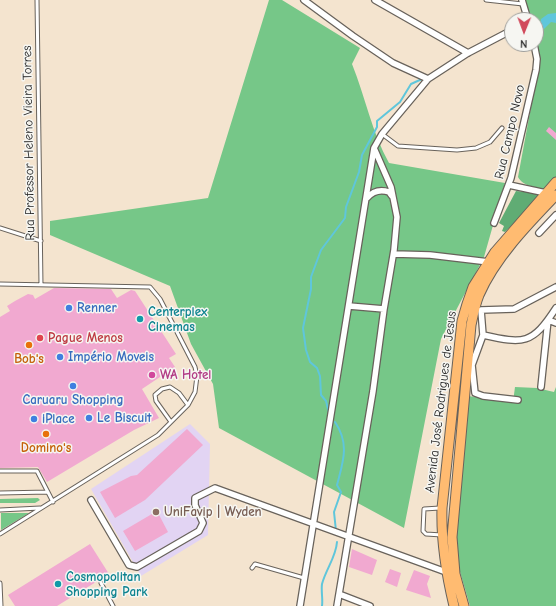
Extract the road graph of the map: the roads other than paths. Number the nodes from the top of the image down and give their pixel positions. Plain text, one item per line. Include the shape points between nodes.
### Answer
1 (37, 0) edge
2 (304, 0) edge
3 (375, 0) edge
4 (486, 0) edge
5 (523, 2) edge
6 (526, 12) edge
7 (504, 34) edge
8 (536, 52) edge
9 (468, 53) junction
10 (428, 78) junction
11 (502, 128) dead end
12 (382, 134) junction
13 (374, 148) junction
14 (556, 182) edge
15 (509, 185) junction
16 (546, 193) junction
17 (556, 195) edge
18 (367, 198) junction
19 (395, 200) junction
20 (556, 215) edge
21 (494, 223) dead end
22 (0, 228) edge
23 (538, 233) dead end
24 (41, 241) junction
25 (394, 254) junction
26 (489, 262) junction
27 (0, 284) edge
28 (41, 285) junction
29 (556, 287) edge
30 (349, 306) junction
31 (384, 308) junction
32 (556, 308) edge
33 (548, 320) junction
34 (556, 323) edge
35 (483, 335) junction
36 (469, 365) junction
37 (542, 387) dead end
38 (518, 400) dead end
39 (188, 405) junction
40 (171, 422) junction
41 (0, 471) edge
42 (48, 492) junction
43 (0, 493) edge
44 (91, 500) dead end
45 (53, 502) junction
46 (41, 508) junction
47 (442, 508) junction
48 (0, 510) edge
49 (314, 525) junction
50 (0, 534) edge
51 (442, 535) junction
52 (348, 538) junction
53 (252, 568) dead end
54 (446, 572) junction
55 (304, 578) junction
56 (101, 582) dead end
57 (0, 583) edge
58 (339, 594) junction
59 (1, 606) edge
60 (113, 606) edge
61 (300, 606) edge
62 (337, 606) edge
63 (370, 606) edge
64 (454, 606) edge
65 (464, 606) edge

1 - 24 lane, Rua Professor Heleno Vieira Torres
2 - 10 street via 393,62
3 - 9 street
4 - 5 lane
5 - 6 street
7 - 9 street
8 - 15 street, Rua Campo Novo via 536,70
9 - 10 street
10 - 12 street
11 - 12 lane via 490,142 476,148 457,150 398,146
12 - 13 street
13 - 18 street
13 - 19 street
14 - 16 main road, Avenida José Rodrigues de Jesus
15 - 16 street
15 - 21 street, Rua Campo Novo
16 - 26 main road, Avenida José Rodrigues de Jesus
17 - 36 main road, Avenida José Rodrigues de Jesus via 504,255 478,296 471,325
18 - 19 street via 371,193 382,190 389,192
18 - 30 street
19 - 25 street via 397,217
20 - 23 street
22 - 24 lane
24 - 28 lane, Rua Professor Heleno Vieira Torres
25 - 26 street via 430,255
25 - 31 street
26 - 47 main road, Avenida José Rodrigues de Jesus via 473,287 462,321
27 - 28 lane
28 - 39 lane via 150,287 160,299 195,367 195,392
29 - 35 street via 514,309 481,310
30 - 31 street
30 - 49 street
31 - 52 street
32 - 33 street
33 - 34 street
33 - 35 street via 537,332 518,342
33 - 37 street
35 - 36 street
36 - 38 street via 478,395
36 - 65 main road, Avenida José Rodrigues de Jesus via 452,537 455,574
39 - 40 lane
39 - 40 lane via 179,393 170,387 157,392 156,401
40 - 45 lane via 158,435
41 - 42 lane via 37,471
42 - 43 lane
42 - 45 lane
44 - 49 street via 129,565 133,567 200,531 203,523 195,505 195,498 212,488
45 - 46 lane
46 - 48 lane
46 - 50 lane
47 - 51 main road, Avenida José Rodrigues de Jesus
47 - 51 lane via 426,508 422,511 424,533
49 - 52 street
49 - 55 street
51 - 54 main road, Avenida José Rodrigues de Jesus
52 - 54 street
52 - 58 street
53 - 55 lane via 256,564
54 - 64 main road, Avenida José Rodrigues de Jesus
55 - 61 street
56 - 60 lane
57 - 59 lane
58 - 62 street
58 - 63 street

